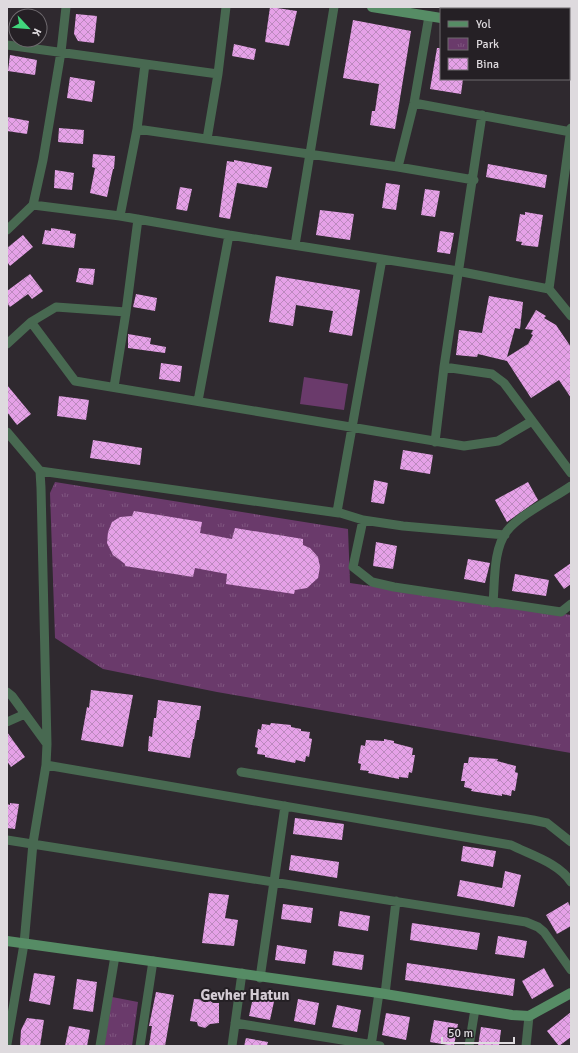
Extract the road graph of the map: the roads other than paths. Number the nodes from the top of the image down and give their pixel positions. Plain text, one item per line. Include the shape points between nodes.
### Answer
1 (66, 7) edge
2 (226, 7) edge
3 (334, 7) edge
4 (372, 7) edge
5 (429, 16) junction
6 (440, 18) edge
7 (7, 45) edge
8 (61, 52) junction
9 (145, 64) junction
10 (218, 74) junction
11 (414, 103) junction
12 (482, 116) junction
13 (137, 129) junction
14 (571, 131) edge
15 (207, 139) junction
16 (311, 155) junction
17 (398, 167) junction
18 (474, 180) junction
19 (33, 205) junction
20 (120, 216) junction
21 (138, 219) junction
22 (7, 230) edge
23 (229, 235) junction
24 (295, 245) junction
25 (382, 260) junction
26 (458, 270) junction
27 (549, 289) junction
28 (126, 312) junction
29 (571, 316) edge
30 (31, 322) junction
31 (7, 344) edge
32 (444, 367) junction
33 (114, 387) junction
34 (198, 401) junction
35 (532, 421) junction
36 (351, 426) junction
37 (7, 432) edge
38 (435, 442) junction
39 (40, 471) junction
40 (571, 473) edge
41 (571, 486) edge
42 (339, 513) junction
43 (364, 520) junction
44 (505, 535) junction
45 (493, 603) junction
46 (571, 604) edge
47 (561, 612) junction
48 (571, 614) edge
49 (7, 692) edge
50 (24, 714) junction
51 (7, 722) edge
52 (47, 744) junction
53 (46, 765) junction
54 (241, 772) dead end
55 (285, 806) junction
56 (7, 840) edge
57 (571, 842) edge
58 (32, 843) junction
59 (571, 882) edge
60 (272, 883) junction
61 (396, 901) junction
62 (7, 941) edge
63 (24, 944) junction
64 (115, 956) junction
65 (153, 961) junction
66 (571, 970) edge
67 (242, 973) junction
68 (260, 978) junction
69 (571, 993) edge
70 (382, 994) junction
71 (475, 1010) junction
72 (529, 1016) junction
73 (235, 1023) junction
74 (323, 1042) edge
75 (7, 1044) edge
76 (100, 1046) edge
77 (140, 1046) edge
78 (232, 1046) edge
79 (374, 1046) edge
80 (469, 1046) edge
81 (526, 1046) edge

1 - 8 street
2 - 10 street
3 - 16 street
4 - 5 street
5 - 6 street
5 - 11 street
7 - 8 street
8 - 9 street
8 - 19 street
9 - 10 street
9 - 13 street
10 - 15 street
11 - 12 street
11 - 17 street
12 - 14 street
12 - 18 street
13 - 15 street
13 - 20 street
14 - 27 street
15 - 16 street
16 - 17 street
16 - 24 street
17 - 18 street
18 - 26 street
19 - 20 street
19 - 22 street
20 - 21 street
21 - 23 street
21 - 28 street
23 - 24 street
23 - 34 street
24 - 25 street
25 - 26 street
25 - 36 street
26 - 27 street
26 - 32 street
27 - 29 street
28 - 30 street via 56,307
28 - 33 street
30 - 31 street
30 - 33 street via 75,381
32 - 35 street via 492,374 504,383
32 - 38 street
33 - 34 street
34 - 36 street
35 - 38 street via 498,441 464,446
35 - 40 street
36 - 38 street
36 - 42 street
37 - 39 street
39 - 42 street
39 - 52 street
41 - 44 street via 515,523
42 - 43 street
43 - 44 street
43 - 45 street via 353,567 372,582
44 - 45 street via 497,557
45 - 47 street
46 - 47 street
47 - 48 street
49 - 50 street
50 - 51 street
50 - 52 street
52 - 53 street
53 - 55 street
53 - 58 street
54 - 57 street via 533,820 547,823
55 - 59 street via 511,845 558,868
55 - 60 street
56 - 58 street
58 - 60 street
58 - 63 street
60 - 61 street
60 - 68 street
61 - 66 street via 526,922 544,932
61 - 70 street
62 - 63 street
63 - 64 street
63 - 75 street
64 - 65 street
64 - 76 street
65 - 67 street
65 - 77 street
67 - 68 street
67 - 73 street
68 - 70 street
69 - 72 street
70 - 71 street
70 - 79 street
71 - 72 street
71 - 80 street
72 - 81 street
73 - 74 street
73 - 78 street
74 - 79 street

